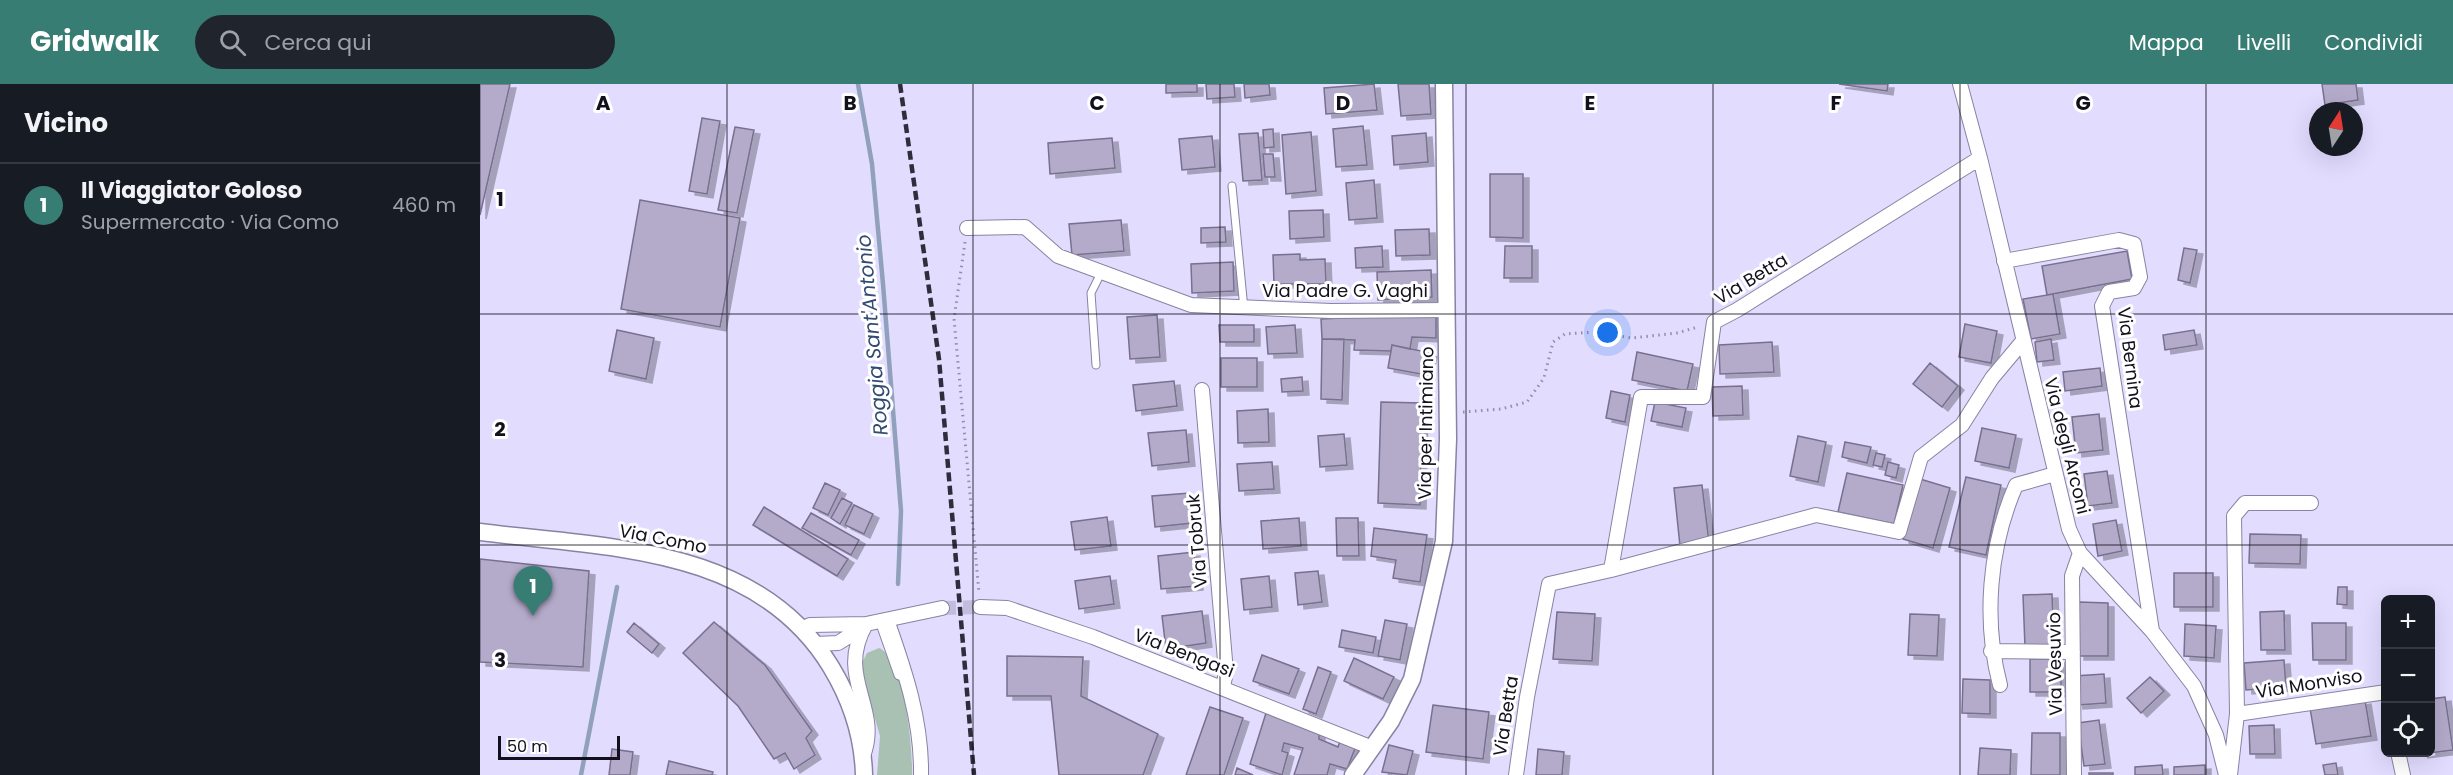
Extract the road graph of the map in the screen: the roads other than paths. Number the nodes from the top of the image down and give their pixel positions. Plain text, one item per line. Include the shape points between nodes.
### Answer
1 (1444, 84) edge
2 (1960, 84) edge
3 (1980, 158) junction
4 (1232, 186) dead end
5 (967, 228) road end
6 (2004, 261) junction
7 (1101, 273) junction
8 (1244, 309) junction
9 (1446, 310) junction
10 (2022, 341) junction
11 (1096, 364) dead end
12 (1202, 390) dead end
13 (2055, 474) junction
14 (2311, 503) dead end
15 (480, 531) edge
16 (2080, 553) junction
17 (1611, 570) junction
18 (980, 607) tunnel mouth
19 (942, 608) tunnel mouth
20 (878, 622) junction
21 (804, 628) junction
22 (2152, 631) junction
23 (816, 644) junction
24 (1991, 651) junction
25 (2073, 652) junction
26 (2000, 685) dead end
27 (1223, 687) junction
28 (2381, 691) edge
29 (2238, 714) junction
30 (1370, 747) junction
31 (862, 756) junction
32 (2399, 757) edge
33 (864, 775) edge
34 (915, 775) edge
35 (921, 775) edge
36 (1353, 775) edge
37 (1516, 775) edge
38 (2074, 775) edge
39 (2228, 775) edge
40 (2403, 775) edge

1 - 9 street, Via per Intimiano
2 - 3 street, Via degli Arconi
3 - 6 street, Via degli Arconi
3 - 17 street, Via Betta via 1714,322 1703,397 1641,398
4 - 8 lane, Via Padre G. Vaghi
5 - 7 street, Via Padre G. Vaghi via 1025,227 1058,256
6 - 10 street, Via degli Arconi
6 - 22 street, Via Bernina via 2119,240 2134,244 2140,277 2134,288 2109,292 2102,306
7 - 8 street, Via Padre G. Vaghi via 1191,305
7 - 11 lane via 1091,293
8 - 9 street, Via Padre G. Vaghi
9 - 30 street, Via per Intimiano via 1444,541 1420,649 1403,699
10 - 13 street, Via degli Arconi
10 - 17 street, Via Betta via 1962,424 1921,457 1899,532 1816,515
12 - 27 street, Via Tobruk via 1226,672
13 - 16 street, Via degli Arconi via 2069,529
13 - 24 street via 2016,485 2009,501 1991,576
14 - 29 street via 2245,503 2235,516
15 - 21 street, Via Como via 688,562 735,579
16 - 22 street, Via degli Arconi
16 - 25 street, Via Vesuvio via 2072,576
17 - 37 street, Via Betta via 1549,584
18 - 27 street, Via Bengasi via 1007,608 1033,616
19 - 20 street
20 - 21 street
20 - 23 street via 838,643
20 - 31 street via 857,643 854,659 854,673 869,726
20 - 34 street via 902,682 912,721
20 - 35 street via 915,706
21 - 23 street, Via Como
22 - 39 street, Via degli Arconi via 2194,686 2216,735
23 - 31 street, Via Como via 848,700
24 - 25 street
24 - 26 street
25 - 38 street, Via Vesuvio
27 - 30 street, Via Bengasi
28 - 29 street, Via Monviso
29 - 39 street
30 - 36 street, Via per Intimiano
31 - 33 street, Via Como
32 - 40 street

